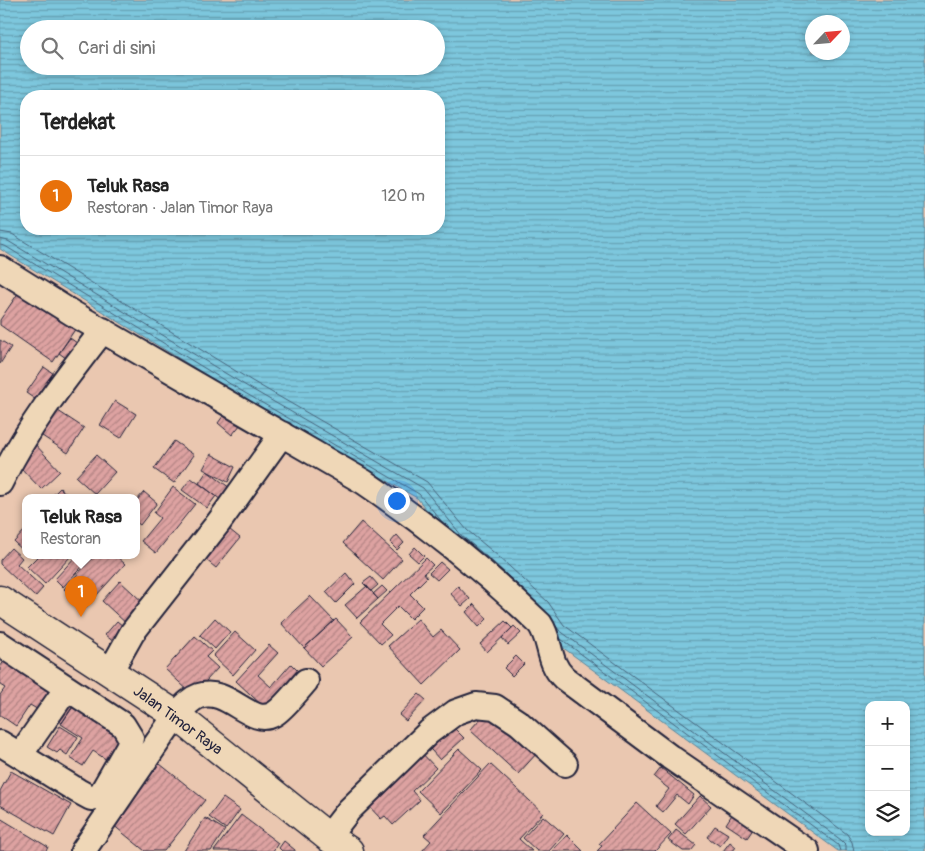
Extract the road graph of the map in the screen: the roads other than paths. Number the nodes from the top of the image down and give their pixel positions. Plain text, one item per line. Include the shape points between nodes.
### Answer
1 (0, 268) edge
2 (103, 330) junction
3 (282, 434) junction
4 (0, 483) edge
5 (0, 600) edge
6 (0, 644) edge
7 (110, 672) junction
8 (306, 681) dead end
9 (67, 688) junction
10 (176, 715) junction
11 (0, 743) edge
12 (20, 755) junction
13 (565, 764) dead end
14 (338, 844) edge
15 (82, 851) edge
16 (807, 851) edge

1 - 2 street
2 - 3 street
2 - 4 street via 39,414
3 - 7 street via 219,522 132,633
3 - 16 street via 405,510 540,624 553,665 564,678 670,757
5 - 7 highway, Jalan Timor Raya
6 - 9 street
7 - 10 highway, Jalan Timor Raya
8 - 10 street via 274,714 265,717 247,712 220,695 201,695
9 - 12 street
9 - 12 street via 123,725 131,738 102,792 91,798
10 - 14 highway, Jalan Timor Raya
10 - 15 street
11 - 12 street
13 - 14 street via 519,723 495,707 476,705 456,712 429,732 349,810

